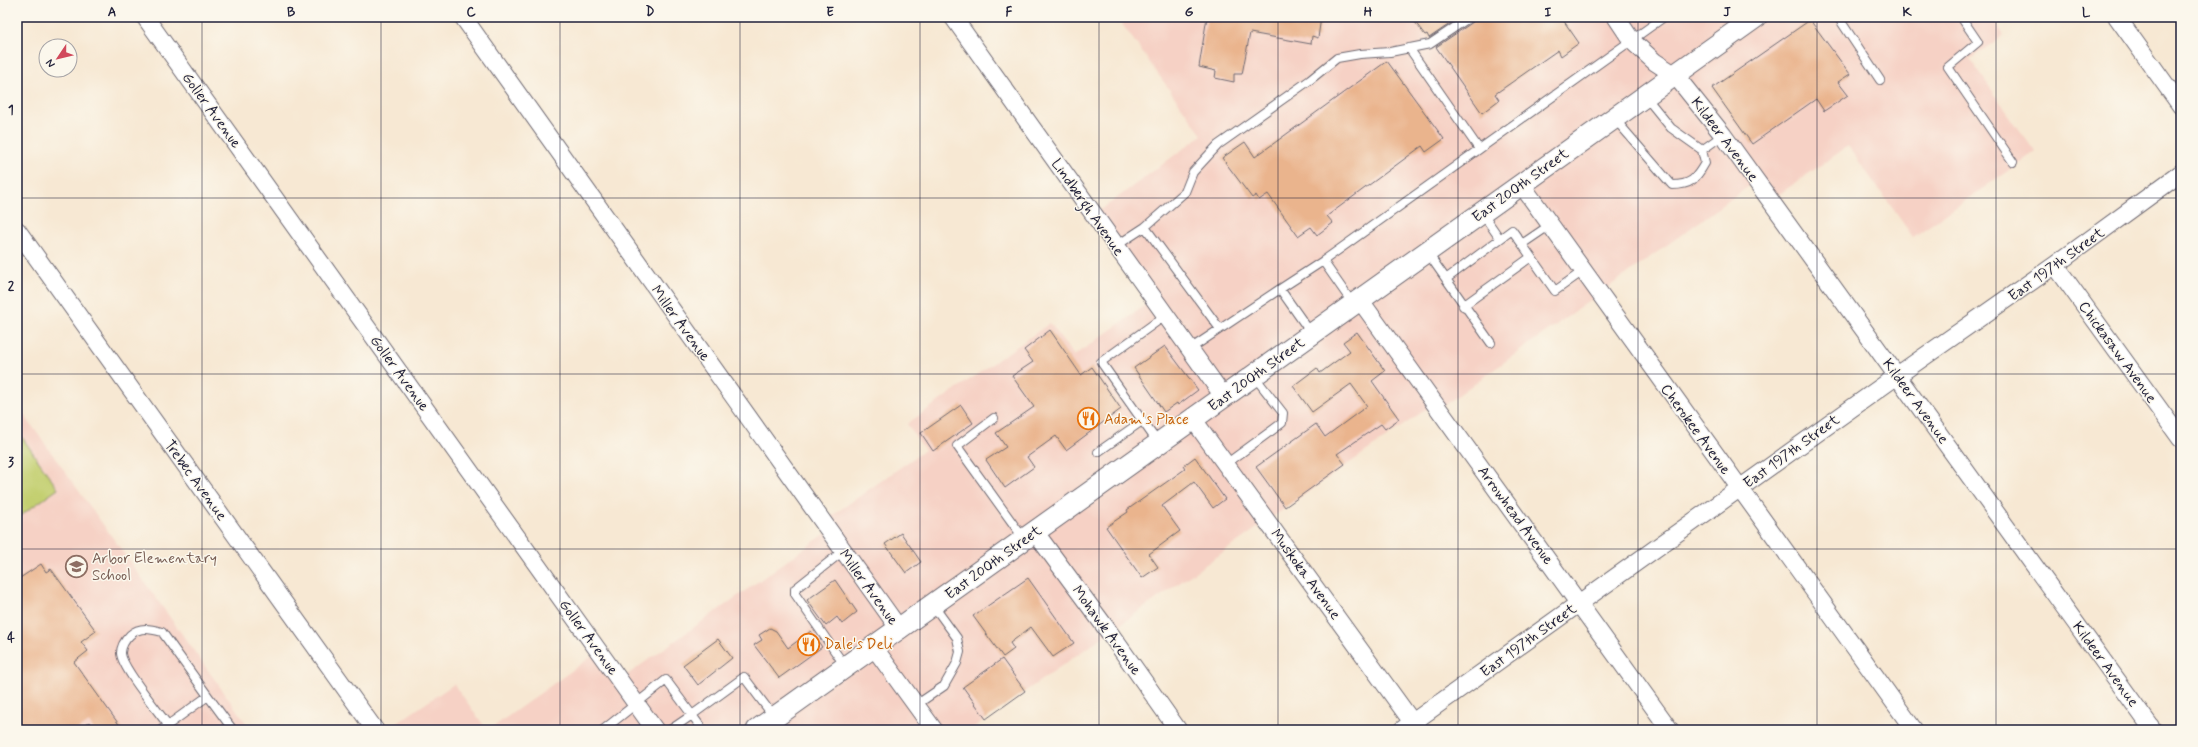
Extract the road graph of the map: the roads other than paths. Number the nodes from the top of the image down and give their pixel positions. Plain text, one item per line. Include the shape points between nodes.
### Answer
1 (145, 17) edge
2 (463, 17) edge
3 (953, 17) edge
4 (1470, 17) edge
5 (1616, 17) edge
6 (1664, 17) edge
7 (1756, 17) edge
8 (1838, 17) edge
9 (1961, 17) edge
10 (2117, 17) edge
11 (1632, 41) junction
12 (1409, 48) junction
13 (1675, 75) junction
14 (1880, 80) dead end
15 (1645, 96) junction
16 (2181, 106) edge
17 (1614, 118) junction
18 (1723, 135) junction
19 (1479, 149) junction
20 (1702, 150) junction
21 (2013, 162) dead end
22 (2181, 173) edge
23 (1521, 184) junction
24 (1482, 213) junction
25 (1550, 225) junction
26 (1145, 227) junction
27 (17, 230) edge
28 (1500, 239) junction
29 (1522, 244) junction
30 (1116, 246) junction
31 (1427, 252) junction
32 (1531, 257) junction
33 (1323, 261) junction
34 (2055, 265) junction
35 (1583, 271) junction
36 (1446, 279) junction
37 (1280, 289) junction
38 (1357, 302) junction
39 (1464, 306) junction
40 (1166, 315) junction
41 (1220, 329) junction
42 (1312, 334) junction
43 (1491, 343) dead end
44 (1190, 349) junction
45 (1254, 375) junction
46 (1898, 375) junction
47 (1224, 397) junction
48 (994, 418) dead end
49 (1193, 419) junction
50 (1142, 420) junction
51 (2181, 440) edge
52 (1158, 444) junction
53 (1098, 452) dead end
54 (1226, 464) junction
55 (1739, 489) junction
56 (1029, 536) junction
57 (844, 551) junction
58 (1579, 603) junction
59 (933, 605) junction
60 (900, 630) junction
61 (874, 646) junction
62 (846, 666) junction
63 (208, 696) junction
64 (636, 703) junction
65 (916, 705) junction
66 (692, 715) junction
67 (774, 718) junction
68 (168, 725) junction
69 (1411, 728) edge
70 (161, 730) edge
71 (232, 730) edge
72 (375, 730) edge
73 (603, 730) edge
74 (655, 730) edge
75 (670, 730) edge
76 (703, 730) edge
77 (757, 730) edge
78 (934, 730) edge
79 (1178, 730) edge
80 (1670, 730) edge
81 (1914, 730) edge
82 (2153, 730) edge

1 - 64 street, Goller Avenue
2 - 57 street, Miller Avenue
3 - 30 street, Lindbergh Avenue
4 - 12 lane via 1430,44
5 - 11 street, Kildeer Avenue
6 - 11 lane
7 - 13 street, East 200th Street
8 - 14 lane
9 - 21 lane via 1978,42 1948,66
10 - 16 street
11 - 13 street, Kildeer Avenue via 1655,62
11 - 19 lane
12 - 19 lane
12 - 26 lane via 1337,58 1218,145 1193,172 1185,192
13 - 15 street, East 200th Street
13 - 18 street, Kildeer Avenue
15 - 17 street, East 200th Street
15 - 20 lane via 1671,128
17 - 20 lane via 1672,185 1686,185 1699,174 1705,163
17 - 23 street, East 200th Street
18 - 20 lane
18 - 46 street, Kildeer Avenue
19 - 33 lane
22 - 34 street, East 197th Street
23 - 24 street, East 200th Street
23 - 25 street, Cherokee Avenue
24 - 28 lane
24 - 31 street, East 200th Street
25 - 29 lane
25 - 35 street, Cherokee Avenue
26 - 30 lane
26 - 41 lane
27 - 72 street, Trebec Avenue
28 - 29 lane via 1512,230
28 - 36 lane
29 - 32 lane
30 - 40 street, Lindbergh Avenue
31 - 36 lane
31 - 38 street, East 200th Street
32 - 35 lane via 1555,291
32 - 39 lane
33 - 37 lane
33 - 38 lane
34 - 46 street, East 197th Street
34 - 51 street, Chickasaw Avenue
35 - 55 street, Cherokee Avenue
36 - 39 lane
37 - 41 lane
37 - 42 lane
38 - 42 street, East 200th Street
38 - 58 street, Arrowhead Avenue
39 - 43 lane
40 - 44 street, Lindbergh Avenue
40 - 50 lane via 1101,362
41 - 44 lane
42 - 45 street, East 200th Street
44 - 47 street, Lindbergh Avenue
45 - 47 street, East 200th Street
45 - 54 lane via 1283,413 1284,418 1282,423
46 - 55 street, East 197th Street
46 - 82 street, Kildeer Avenue
47 - 49 street, East 200th Street
48 - 56 lane via 957,446
49 - 52 street, East 200th Street
49 - 54 street, Muskoka Avenue
50 - 52 lane
50 - 53 lane
52 - 56 street, East 200th Street
54 - 69 street, Muskoka Avenue
55 - 58 street, East 197th Street
55 - 81 street, Cherokee Avenue
56 - 59 street, East 200th Street
56 - 79 street, Mohawk Avenue via 1109,632
57 - 60 street, Miller Avenue
57 - 62 lane via 796,589 795,594
58 - 69 street, East 197th Street
58 - 80 street, Arrowhead Avenue
59 - 60 street, East 200th Street
59 - 65 lane via 957,638 960,652 944,686
60 - 61 street, East 200th Street
61 - 62 street, East 200th Street
61 - 65 street
62 - 67 street, East 200th Street
63 - 68 lane
63 - 68 lane via 162,632 150,628 135,630 124,641 121,653 126,667
63 - 71 lane
64 - 66 lane via 666,680
64 - 73 lane
64 - 74 street, Goller Avenue
65 - 78 street
66 - 67 lane via 744,677
66 - 75 lane
66 - 76 lane
67 - 77 street, East 200th Street
68 - 70 lane

